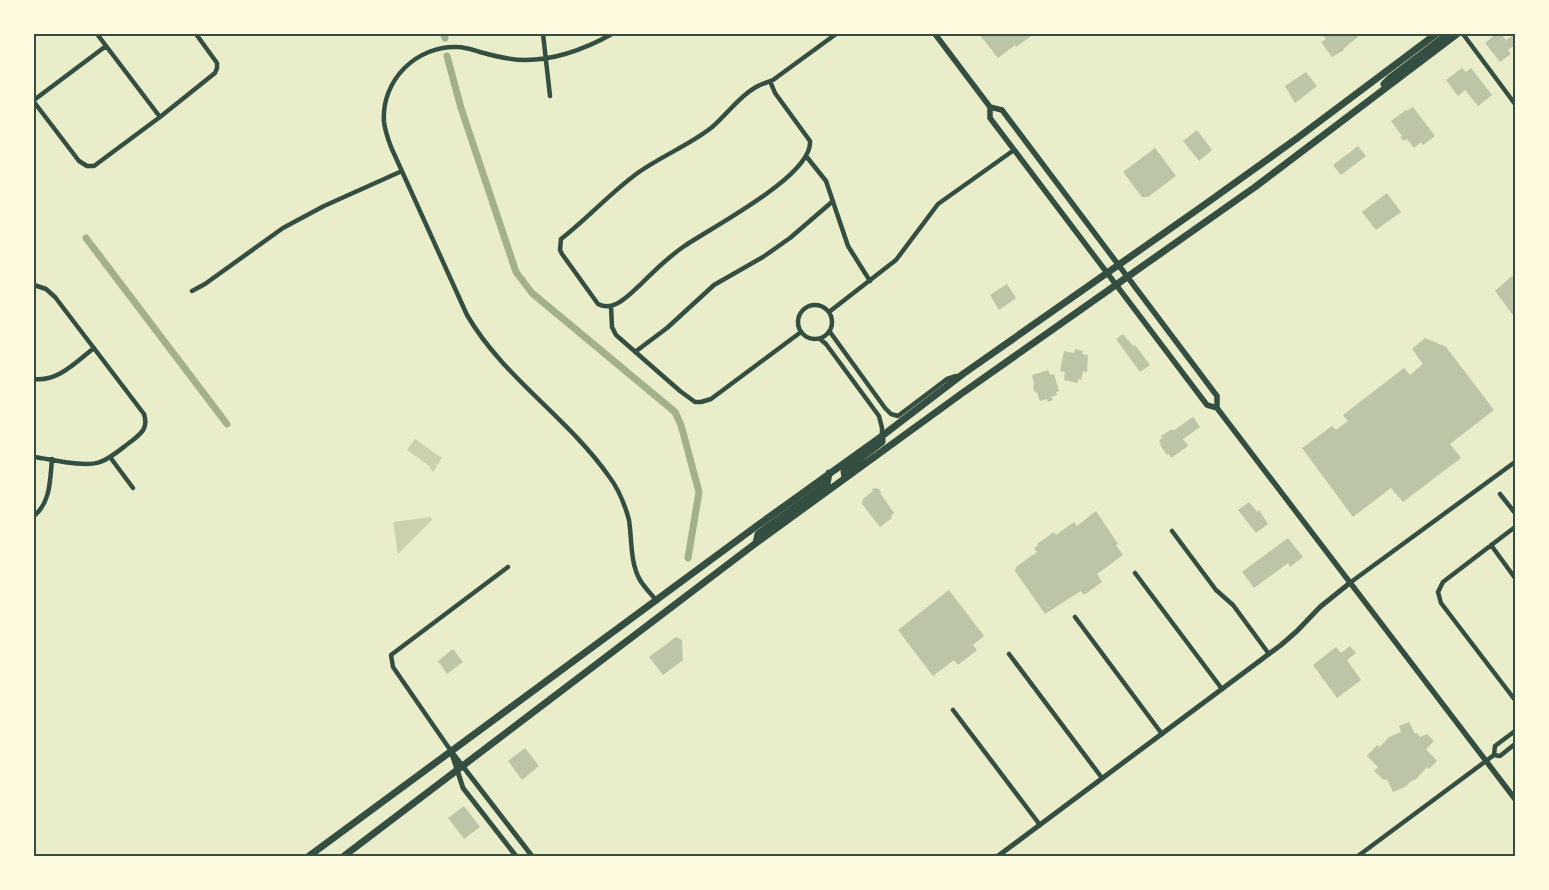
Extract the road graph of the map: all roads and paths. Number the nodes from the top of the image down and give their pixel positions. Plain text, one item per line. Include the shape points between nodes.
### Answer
1 (97, 34) edge
2 (196, 34) edge
3 (543, 34) edge
4 (612, 34) edge
5 (836, 34) edge
6 (935, 34) edge
7 (1436, 34) edge
8 (1448, 34) edge
9 (1457, 34) edge
10 (1463, 34) edge
11 (106, 46) junction
12 (545, 59) junction
13 (770, 81) junction
14 (1376, 94) junction
15 (550, 96) dead end
16 (34, 101) edge
17 (1515, 104) edge
18 (990, 107) junction
19 (160, 117) junction
20 (1014, 150) junction
21 (806, 156) junction
22 (402, 171) junction
23 (833, 202) junction
24 (1119, 264) junction
25 (1106, 273) junction
26 (1128, 277) junction
27 (870, 281) junction
28 (34, 285) edge
29 (1116, 286) junction
30 (192, 292) dead end
31 (611, 306) junction
32 (829, 312) junction
33 (802, 332) junction
34 (830, 332) junction
35 (820, 339) junction
36 (94, 348) junction
37 (635, 352) junction
38 (963, 374) junction
39 (34, 379) edge
40 (1217, 408) junction
41 (882, 436) junction
42 (34, 457) edge
43 (110, 457) junction
44 (52, 459) junction
45 (1515, 462) edge
46 (829, 473) junction
47 (846, 478) junction
48 (133, 488) dead end
49 (1500, 494) dead end
50 (1515, 513) edge
51 (34, 516) edge
52 (1515, 527) edge
53 (1172, 531) dead end
54 (756, 543) junction
55 (1491, 546) junction
56 (508, 567) dead end
57 (1135, 573) dead end
58 (1515, 578) edge
59 (1351, 582) junction
60 (657, 601) junction
61 (1075, 618) dead end
62 (1009, 654) dead end
63 (1269, 654) junction
64 (1222, 689) junction
65 (1515, 700) edge
66 (953, 710) dead end
67 (1515, 731) edge
68 (1162, 734) junction
69 (1515, 744) edge
70 (451, 751) junction
71 (1494, 755) junction
72 (1486, 761) junction
73 (460, 769) junction
74 (1102, 778) junction
75 (1515, 799) edge
76 (1040, 825) junction
77 (309, 856) edge
78 (344, 856) edge
79 (516, 856) edge
80 (532, 856) edge
81 (998, 856) edge
82 (1358, 856) edge

1 - 11 street
2 - 19 street via 214,58 217,68 211,77
3 - 12 street
4 - 12 street via 590,46
5 - 13 street
6 - 18 main road
7 - 24 highway via 1296,139
8 - 14 highway via 1390,78
9 - 14 highway
10 - 17 street
11 - 16 street
11 - 19 street
12 - 15 street
12 - 22 street via 523,60 459,46 429,51 410,62 401,70 388,93 384,110 391,148
13 - 21 street via 810,141
13 - 31 street via 756,86 710,129 638,173 561,239 562,254 598,304
14 - 26 highway
16 - 19 street via 79,161 87,166 98,164
18 - 20 main road via 990,118
18 - 24 main road via 1002,110
20 - 25 main road
20 - 27 street via 938,204 896,260
21 - 23 street via 826,181
21 - 31 street via 784,180 760,199 683,247 623,300
22 - 30 street via 283,228
22 - 60 street via 477,333 610,476 628,519 639,580
23 - 27 street via 848,246
23 - 37 street via 763,257 714,285
24 - 25 highway
24 - 26 main road
25 - 29 main road
25 - 38 highway
26 - 29 highway
26 - 40 main road via 1217,396
27 - 32 street
28 - 36 street via 55,297
29 - 40 main road via 1207,405
29 - 47 highway
31 - 37 street via 612,327
32 - 33 street via 817,304 806,307 798,317
32 - 34 street via 832,316
33 - 35 street via 810,338
33 - 37 street via 711,399 701,402 695,402 680,391
34 - 35 street
34 - 38 street via 891,414 898,416 947,379
35 - 41 street via 879,416
36 - 39 street via 60,374
36 - 43 street via 144,414 147,423 143,432
38 - 41 highway
40 - 59 main road
41 - 46 highway
41 - 47 highway via 882,442 844,470
42 - 44 street
43 - 44 street via 99,463 86,464
43 - 48 street
44 - 51 street via 44,505
45 - 59 street
46 - 54 highway via 826,484 758,534
46 - 60 highway
47 - 54 highway
49 - 50 street
52 - 55 street
53 - 63 street
54 - 73 highway
55 - 58 street
55 - 65 street via 1443,582 1438,592 1441,602
56 - 70 street via 391,655 393,667
57 - 64 street
59 - 63 street
59 - 72 main road
60 - 70 highway
61 - 68 street
62 - 74 street
63 - 64 street
64 - 68 street
66 - 76 street
67 - 71 street via 1495,746
68 - 74 street
69 - 71 street via 1500,756
70 - 73 street
70 - 77 highway
71 - 72 street
72 - 75 main road
72 - 82 street
73 - 78 highway
73 - 79 street via 463,788
73 - 80 street
74 - 76 street
76 - 81 street

